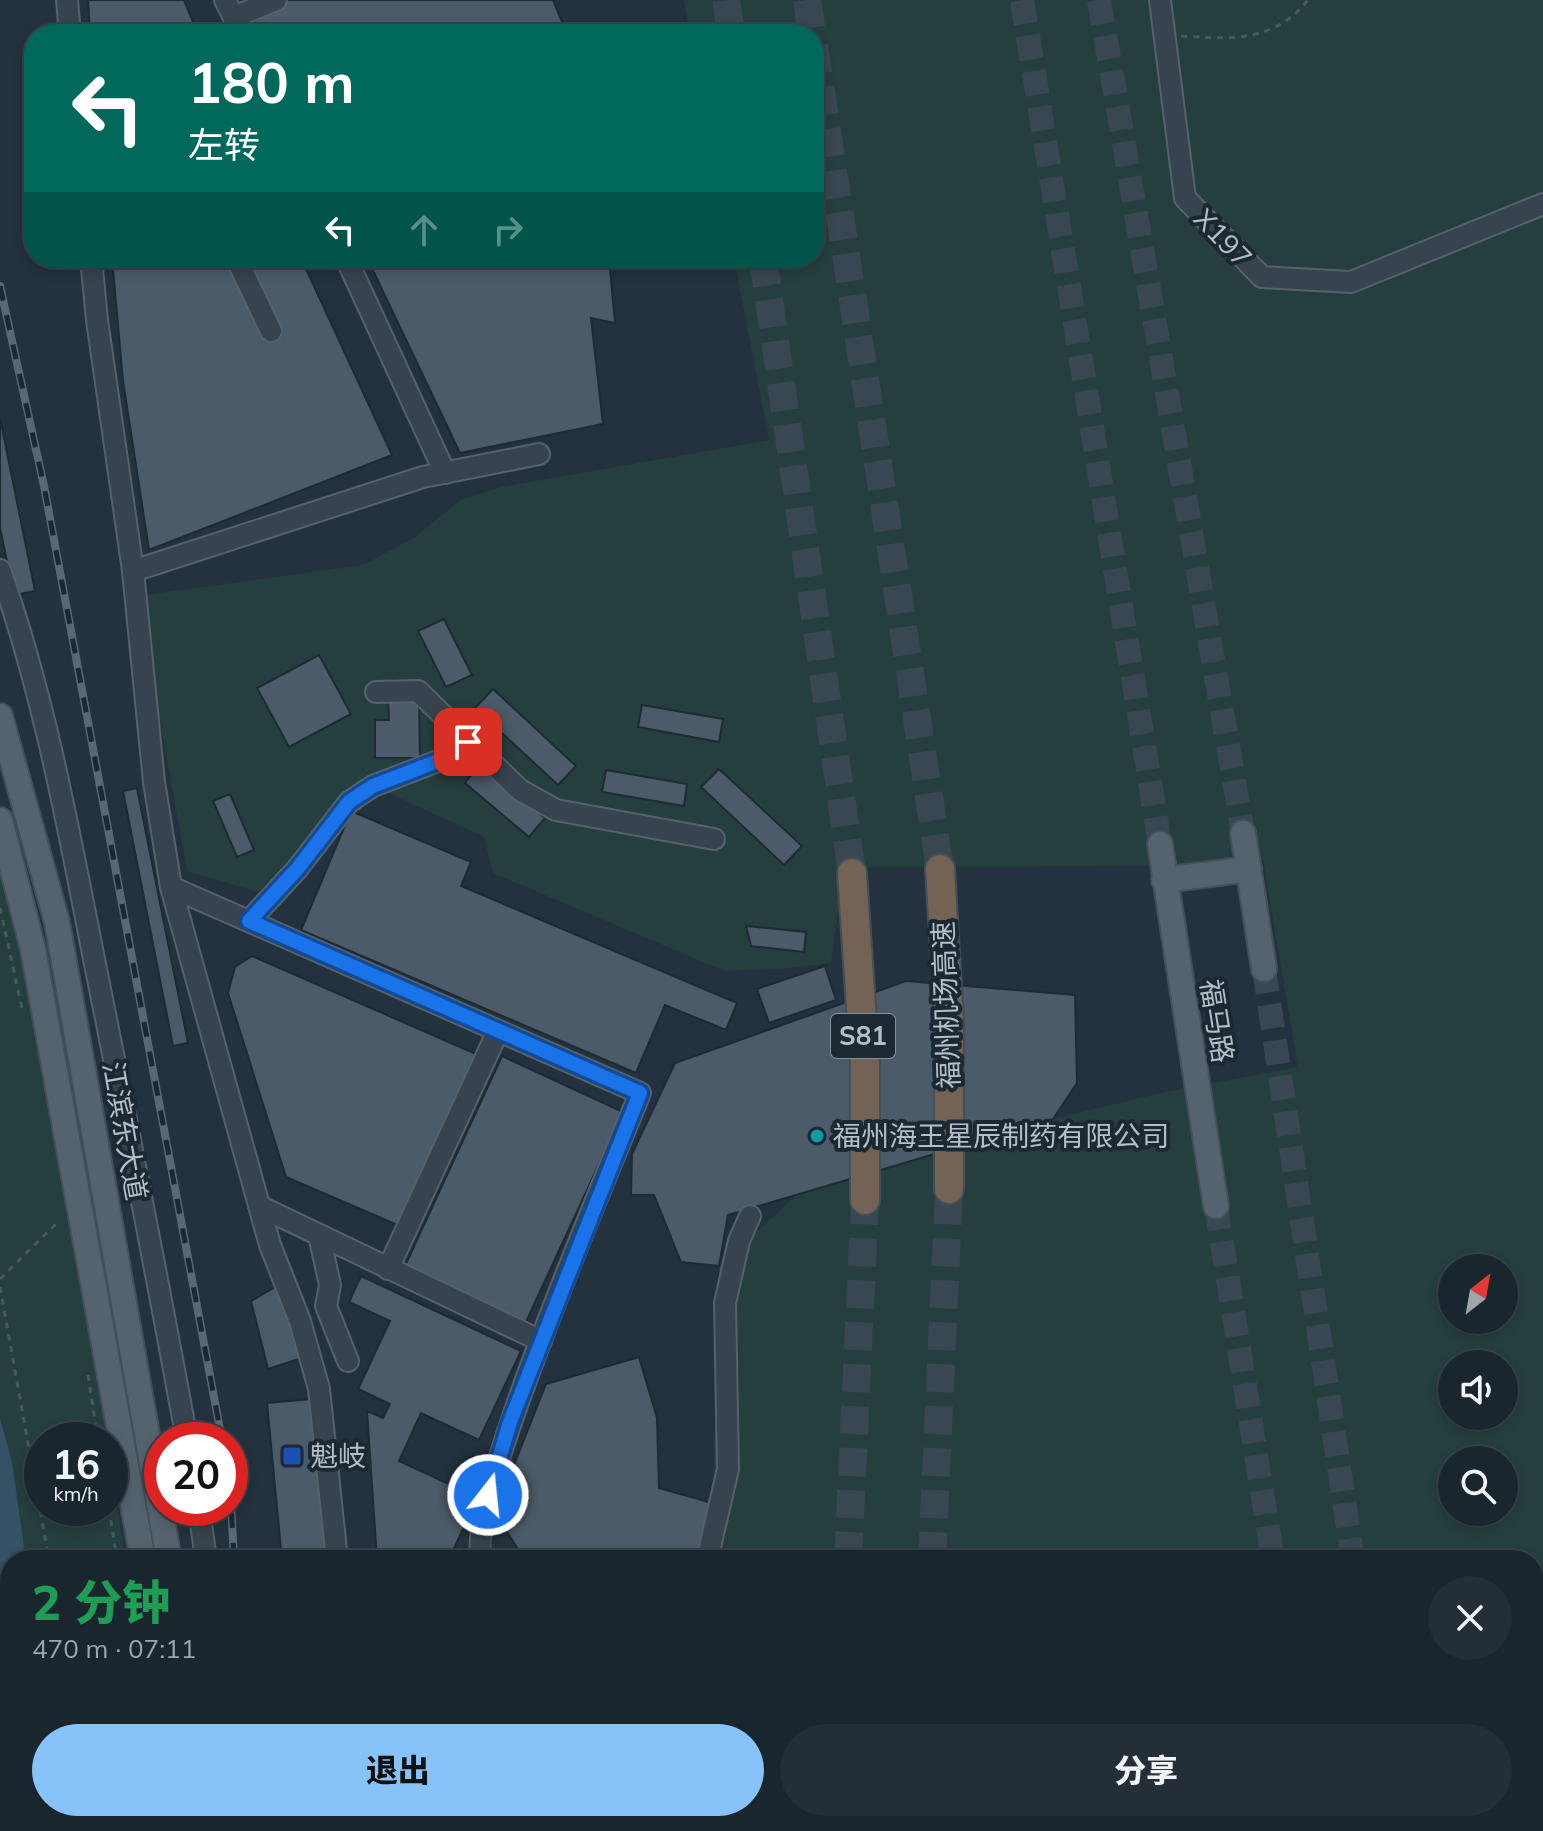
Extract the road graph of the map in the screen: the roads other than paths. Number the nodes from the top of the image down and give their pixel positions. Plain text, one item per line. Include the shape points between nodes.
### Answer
1 (67, 0) edge
2 (276, 0) edge
3 (1160, 0) edge
4 (234, 17) edge
5 (69, 24) edge
6 (1543, 204) edge
7 (92, 268) edge
8 (241, 268) edge
9 (351, 268) edge
10 (271, 331) dead end
11 (539, 454) dead end
12 (445, 473) junction
13 (0, 570) edge
14 (133, 571) junction
15 (376, 692) dead end
16 (0, 716) edge
17 (468, 742) junction
18 (0, 820) edge
19 (1243, 833) tunnel mouth
20 (714, 839) dead end
21 (1160, 844) tunnel mouth
22 (940, 869) tunnel mouth
23 (1249, 869) junction
24 (852, 873) tunnel mouth
25 (1164, 880) junction
26 (171, 887) junction
27 (249, 921) junction
28 (1264, 969) tunnel mouth
29 (498, 1031) junction
30 (949, 1189) tunnel mouth
31 (865, 1200) tunnel mouth
32 (259, 1206) junction
33 (1216, 1206) tunnel mouth
34 (750, 1216) dead end
35 (319, 1235) junction
36 (388, 1269) junction
37 (541, 1341) junction
38 (348, 1361) dead end
39 (184, 1422) edge
40 (201, 1526) edge
41 (141, 1550) edge
42 (167, 1550) edge
43 (205, 1550) edge
44 (336, 1550) edge
45 (479, 1550) edge
46 (709, 1550) edge

1 - 5 street
2 - 4 street
3 - 6 street, X197 / X197 via 1185,198 1262,277 1351,282
7 - 14 street
8 - 10 street
9 - 12 street
11 - 12 street
12 - 14 street
13 - 39 street via 19,624 58,781
14 - 26 street via 154,782
15 - 17 street via 418,691
16 - 42 main road, 江滨东大道 via 57,922
17 - 20 street via 520,790 556,810
17 - 27 street via 349,802
18 - 41 main road via 33,949
19 - 23 main road, 福马路
21 - 25 main road, 福马路
22 - 30 highway, 福州机场高速 via 949,1020
23 - 25 main road
23 - 28 main road, 福马路
24 - 31 highway, S81 via 865,1066
25 - 33 main road, 福马路
26 - 27 street
26 - 32 street
27 - 29 street
29 - 36 street
29 - 37 street via 640,1093
32 - 35 street
32 - 44 street via 319,1389
34 - 46 street via 725,1303 728,1469
35 - 36 street
35 - 38 street via 330,1285 326,1306
36 - 37 street
37 - 45 street via 481,1520
40 - 43 street

